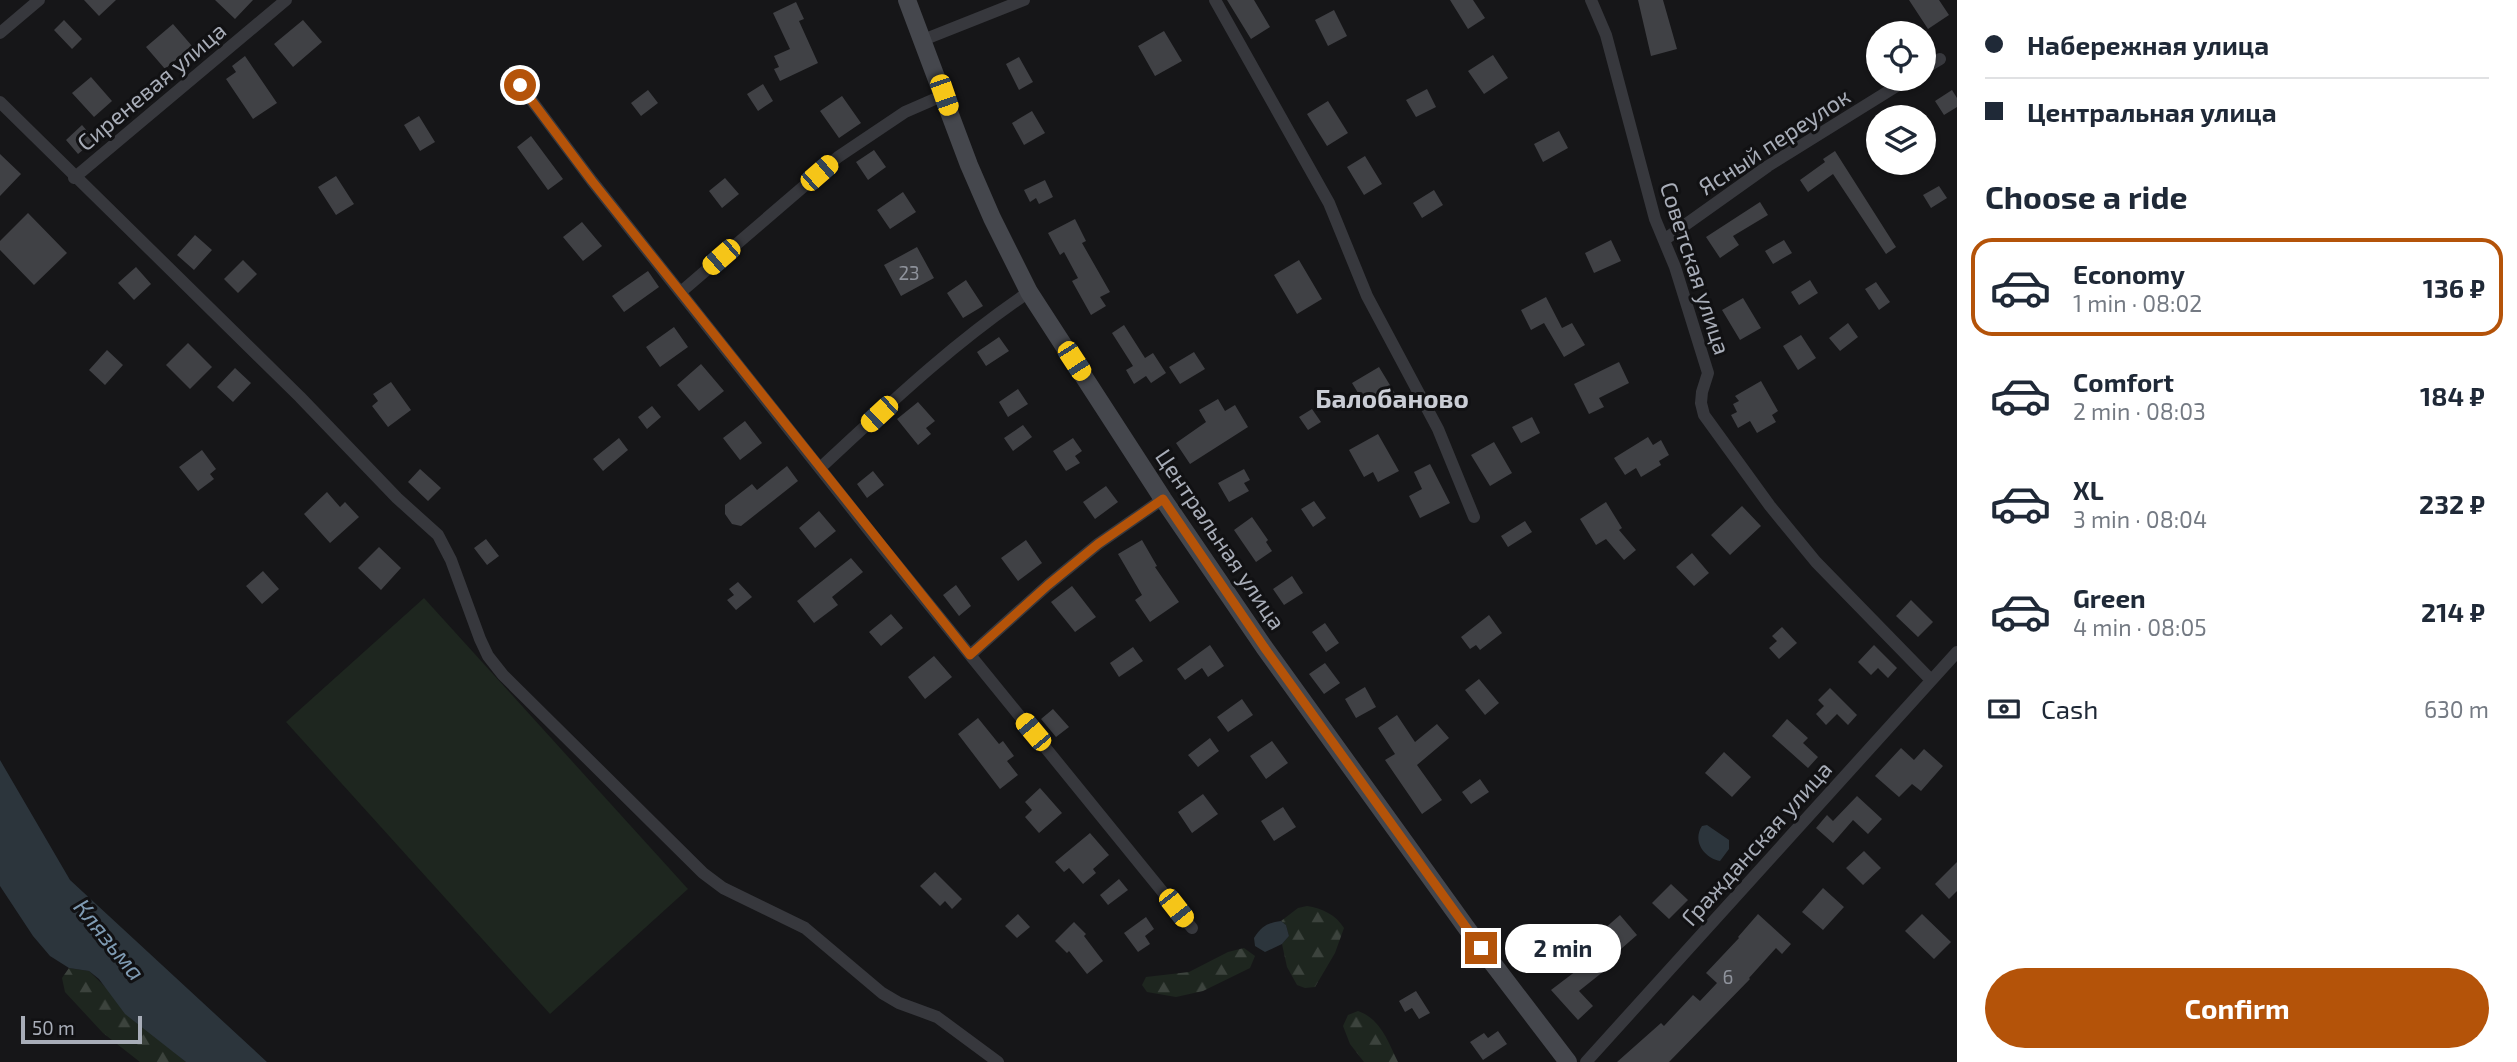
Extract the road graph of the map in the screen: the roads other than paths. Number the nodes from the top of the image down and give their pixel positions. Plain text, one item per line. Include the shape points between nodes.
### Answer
1 (38, 0) edge
2 (286, 0) edge
3 (907, 0) edge
4 (1024, 0) edge
5 (1215, 0) edge
6 (1591, 0) edge
7 (0, 33) edge
8 (923, 40) junction
9 (1940, 59) dead end
10 (1936, 61) edge
11 (520, 85) dead end
12 (1889, 91) edge
13 (944, 95) junction
14 (0, 103) edge
15 (75, 178) junction
16 (1664, 240) junction
17 (681, 291) junction
18 (1029, 292) junction
19 (820, 468) junction
20 (1163, 499) junction
21 (1474, 517) dead end
22 (1957, 652) edge
23 (970, 655) junction
24 (1931, 680) junction
25 (1192, 928) dead end
26 (998, 1062) edge
27 (1568, 1062) edge
28 (1586, 1062) edge

1 - 7 street
2 - 15 street, Сиреневая улица
3 - 8 main road, Центральная улица
4 - 8 street
5 - 21 street via 1329,203 1367,296 1438,429
6 - 16 street, Советская улица via 1606,35
8 - 13 main road, Центральная улица
9 - 10 street
11 - 17 street
12 - 16 street, Ясный переулок via 1768,166
13 - 17 street via 905,112 838,157
13 - 18 main road, Центральная улица via 969,165
14 - 15 street
15 - 26 street via 438,535 480,639 496,665 703,873 723,888 805,928 882,993 937,1017
16 - 24 street, Советская улица via 1708,373 1701,402 1704,415 1816,562
17 - 19 street
18 - 19 street via 982,323
18 - 20 main road, Центральная улица
19 - 23 street
20 - 23 street via 1098,544
20 - 27 main road, Центральная улица via 1264,647
22 - 24 street, Гражданская улица
23 - 25 street
24 - 28 street, Гражданская улица

